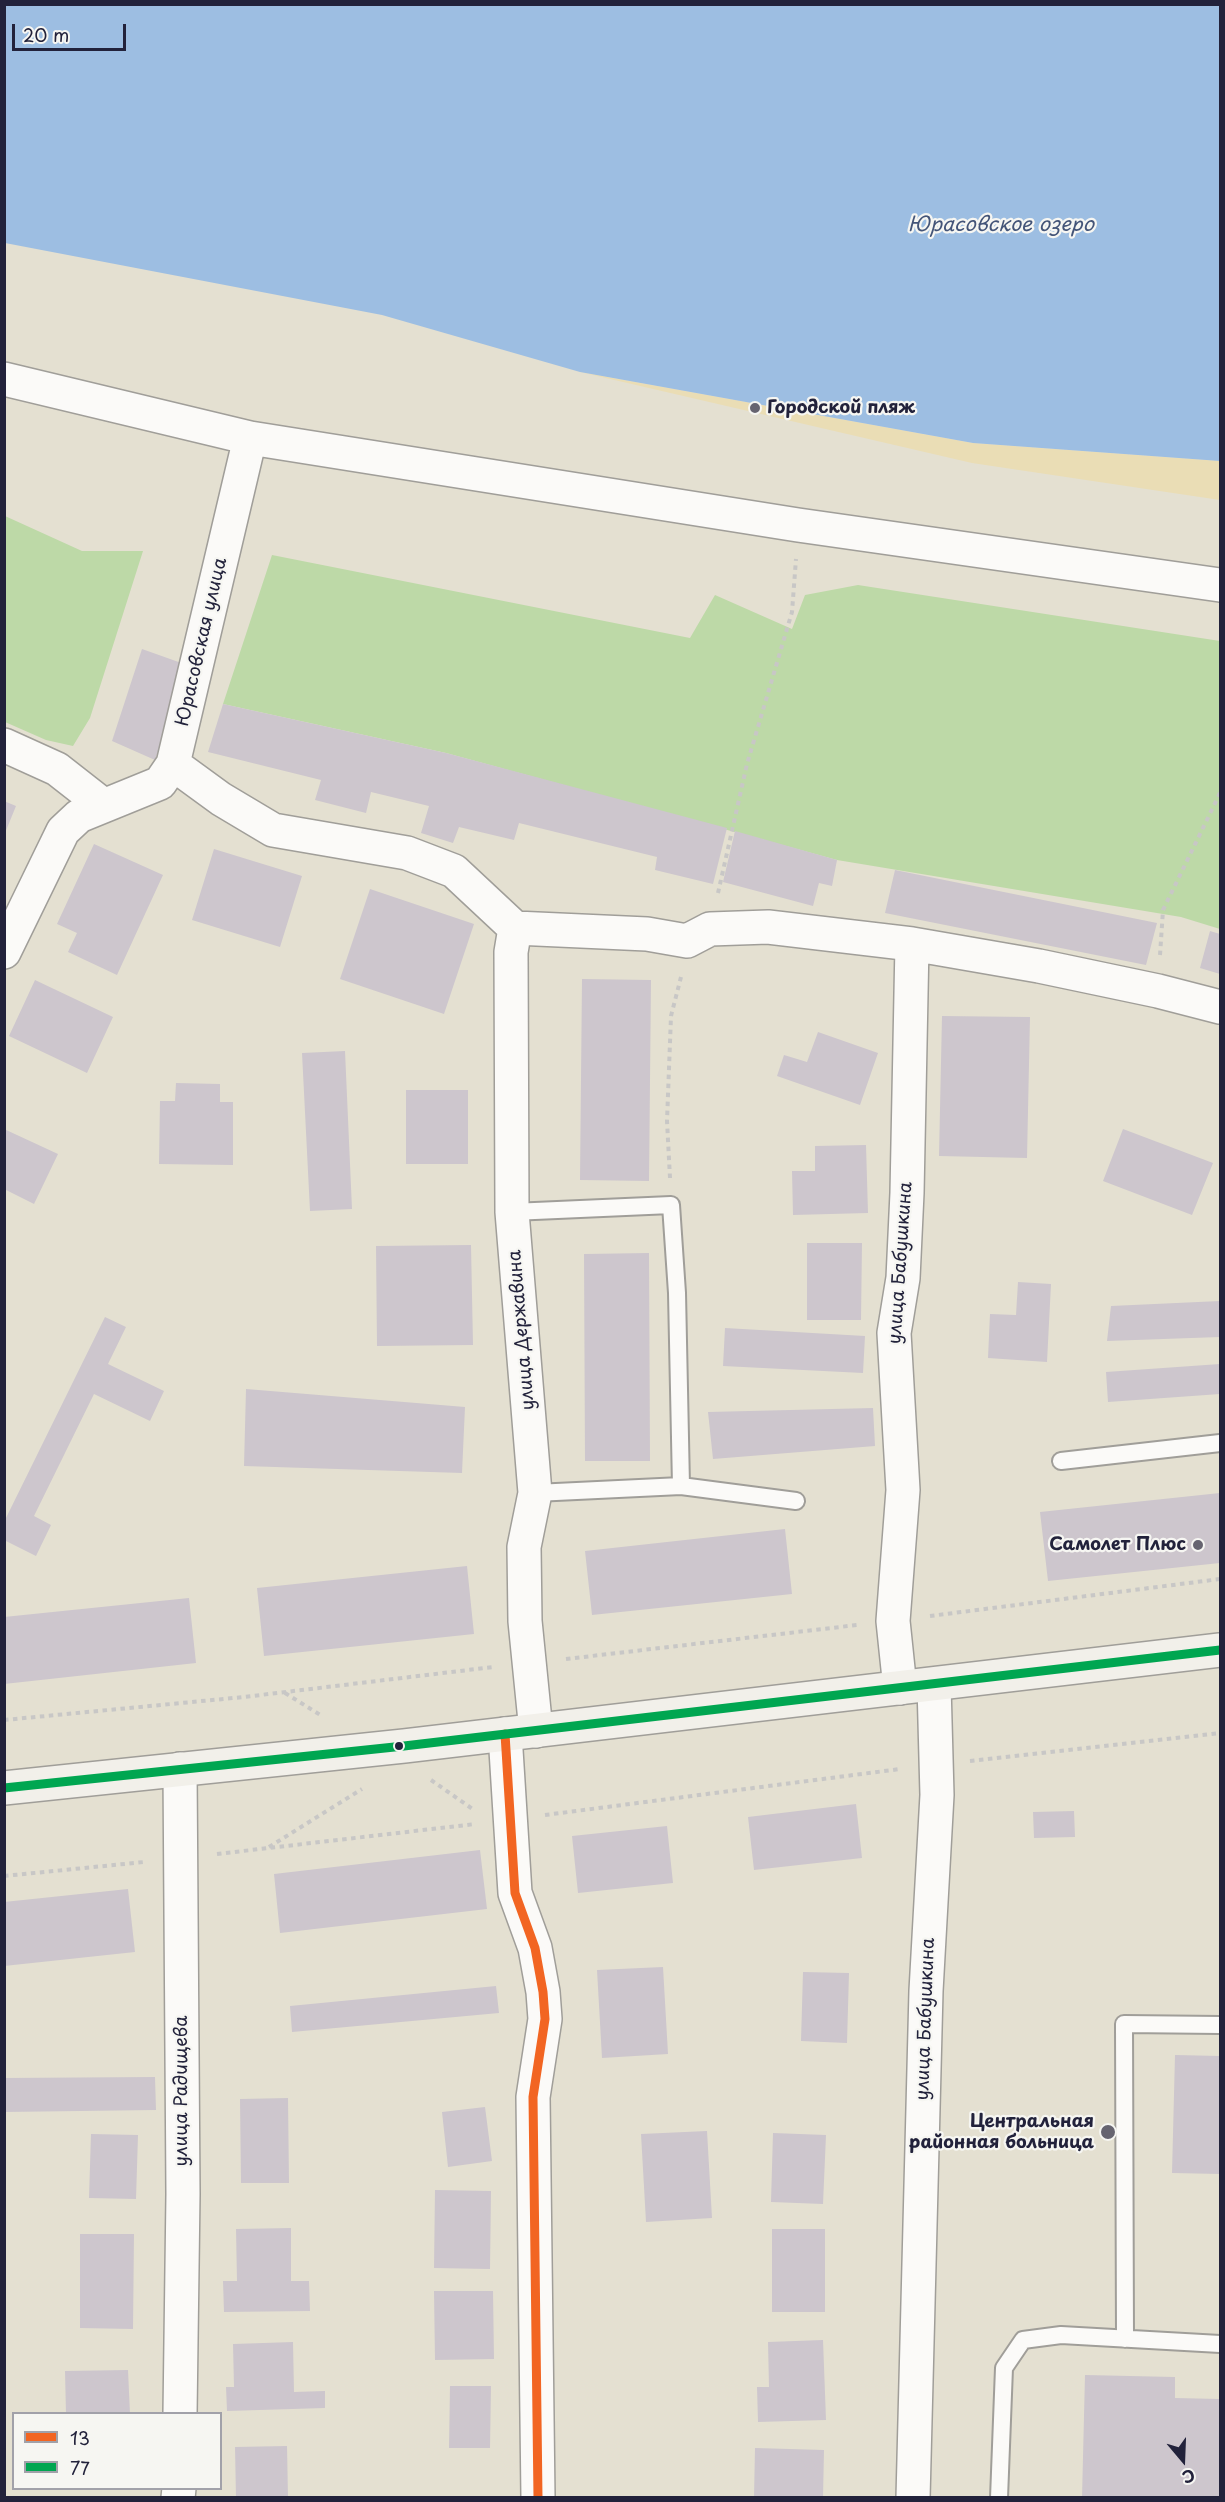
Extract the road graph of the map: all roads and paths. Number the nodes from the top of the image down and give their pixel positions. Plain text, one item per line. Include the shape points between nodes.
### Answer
1 (4, 379) edge
2 (250, 438) junction
3 (798, 525) junction
4 (1221, 585) edge
5 (4, 745) edge
6 (173, 764) junction
7 (1221, 793) edge
8 (103, 806) junction
9 (515, 928) junction
10 (699, 935) junction
11 (912, 944) junction
12 (4, 952) edge
13 (1158, 991) junction
14 (1221, 1007) edge
15 (671, 1206) junction
16 (512, 1212) junction
17 (1221, 1443) edge
18 (1061, 1461) dead end
19 (681, 1486) junction
20 (535, 1493) junction
21 (796, 1501) dead end
22 (1221, 1579) edge
23 (893, 1621) junction
24 (1221, 1650) edge
25 (529, 1663) junction
26 (934, 1685) junction
27 (900, 1688) junction
28 (284, 1693) junction
29 (328, 1717) dead end
30 (4, 1720) edge
31 (521, 1732) junction
32 (1221, 1733) edge
33 (937, 1765) junction
34 (180, 1769) junction
35 (428, 1778) dead end
36 (372, 1786) dead end
37 (4, 1788) edge
38 (501, 1821) junction
39 (266, 1849) junction
40 (180, 1859) junction
41 (4, 1876) edge
42 (1221, 2025) edge
43 (1125, 2340) junction
44 (1221, 2344) edge
45 (180, 2412) edge
46 (538, 2498) edge
47 (913, 2498) edge
48 (999, 2498) edge

1 - 2 street
2 - 3 street
2 - 6 street, Юрасовская улица
3 - 4 street
3 - 10 path via 792,612
5 - 8 street via 57,769
6 - 8 street, Юрасовская улица via 160,783
6 - 9 street via 273,830 407,853 454,870
7 - 13 path via 1163,910
8 - 12 street, Юрасовская улица via 79,816 63,831
9 - 10 street
9 - 16 street, улица Державина via 511,952
10 - 11 street via 768,927
10 - 15 path via 671,1016 667,1121
11 - 13 street
11 - 23 street, улица Бабушкина via 907,1203 903,1278 894,1333 903,1490
13 - 14 street
15 - 16 lane
15 - 19 lane
16 - 20 street, улица Державина
17 - 18 lane
19 - 20 lane
19 - 21 lane
20 - 25 street, улица Державина via 524,1547
22 - 23 path
23 - 25 path
23 - 27 street, улица Бабушкина
24 - 26 main road
25 - 28 path
25 - 31 street, улица Державина
26 - 27 main road
26 - 33 street, улица Бабушкина
27 - 31 main road
28 - 29 path
28 - 30 path
31 - 34 main road
31 - 38 street, улица Державина
32 - 33 path
33 - 38 path
33 - 47 street, улица Бабушкина via 926,1991
34 - 37 main road
34 - 40 street, улица Радищева
35 - 38 path
36 - 39 path via 360,1789
38 - 39 path
38 - 46 street, улица Державина via 515,1893 535,1948 545,2019 533,2097
39 - 40 path
40 - 41 path
40 - 45 street, улица Радищева
42 - 43 lane via 1124,2024
43 - 44 lane
43 - 48 lane via 1061,2335 1023,2340 1004,2368

